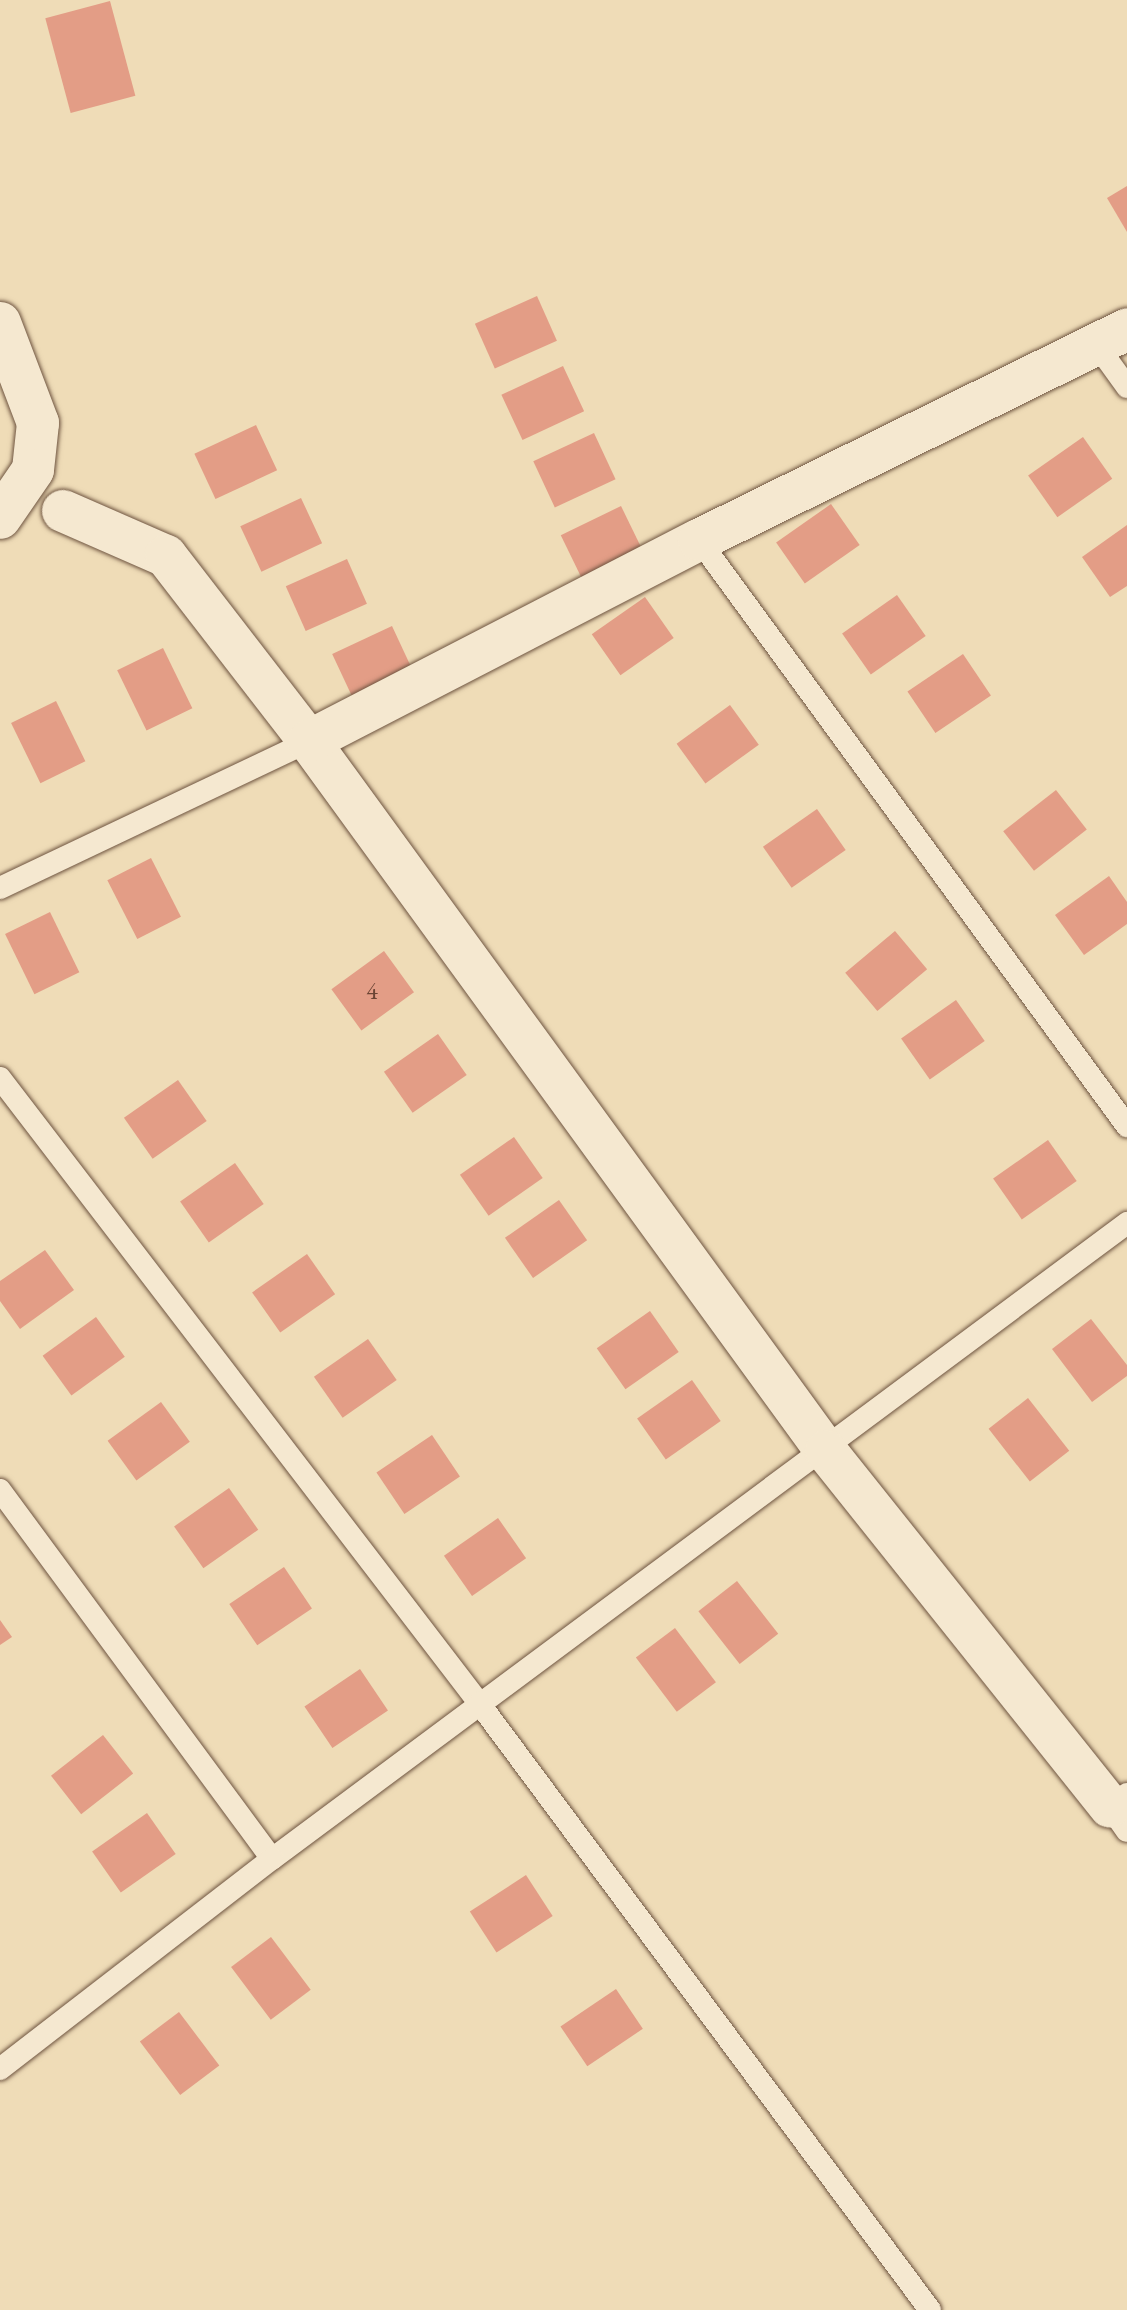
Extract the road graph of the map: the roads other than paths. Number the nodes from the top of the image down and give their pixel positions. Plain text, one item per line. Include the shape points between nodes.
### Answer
1 (0, 323) edge
2 (1111, 337) edge
3 (1127, 387) edge
4 (63, 511) dead end
5 (0, 518) edge
6 (699, 540) junction
7 (309, 741) junction
8 (0, 888) edge
9 (0, 1078) edge
10 (1127, 1126) edge
11 (1127, 1223) edge
12 (826, 1451) junction
13 (0, 1490) edge
14 (479, 1703) junction
15 (1121, 1811) edge
16 (272, 1859) junction
17 (0, 2069) edge
18 (930, 2310) edge

1 - 5 street via 38,423 33,470
2 - 3 lane
2 - 6 street
4 - 7 street via 166,556
6 - 7 street
6 - 10 lane
7 - 8 lane
7 - 12 street
9 - 14 lane
11 - 12 lane
12 - 14 lane
12 - 15 street
13 - 16 lane
14 - 16 lane
14 - 18 lane
16 - 17 lane

